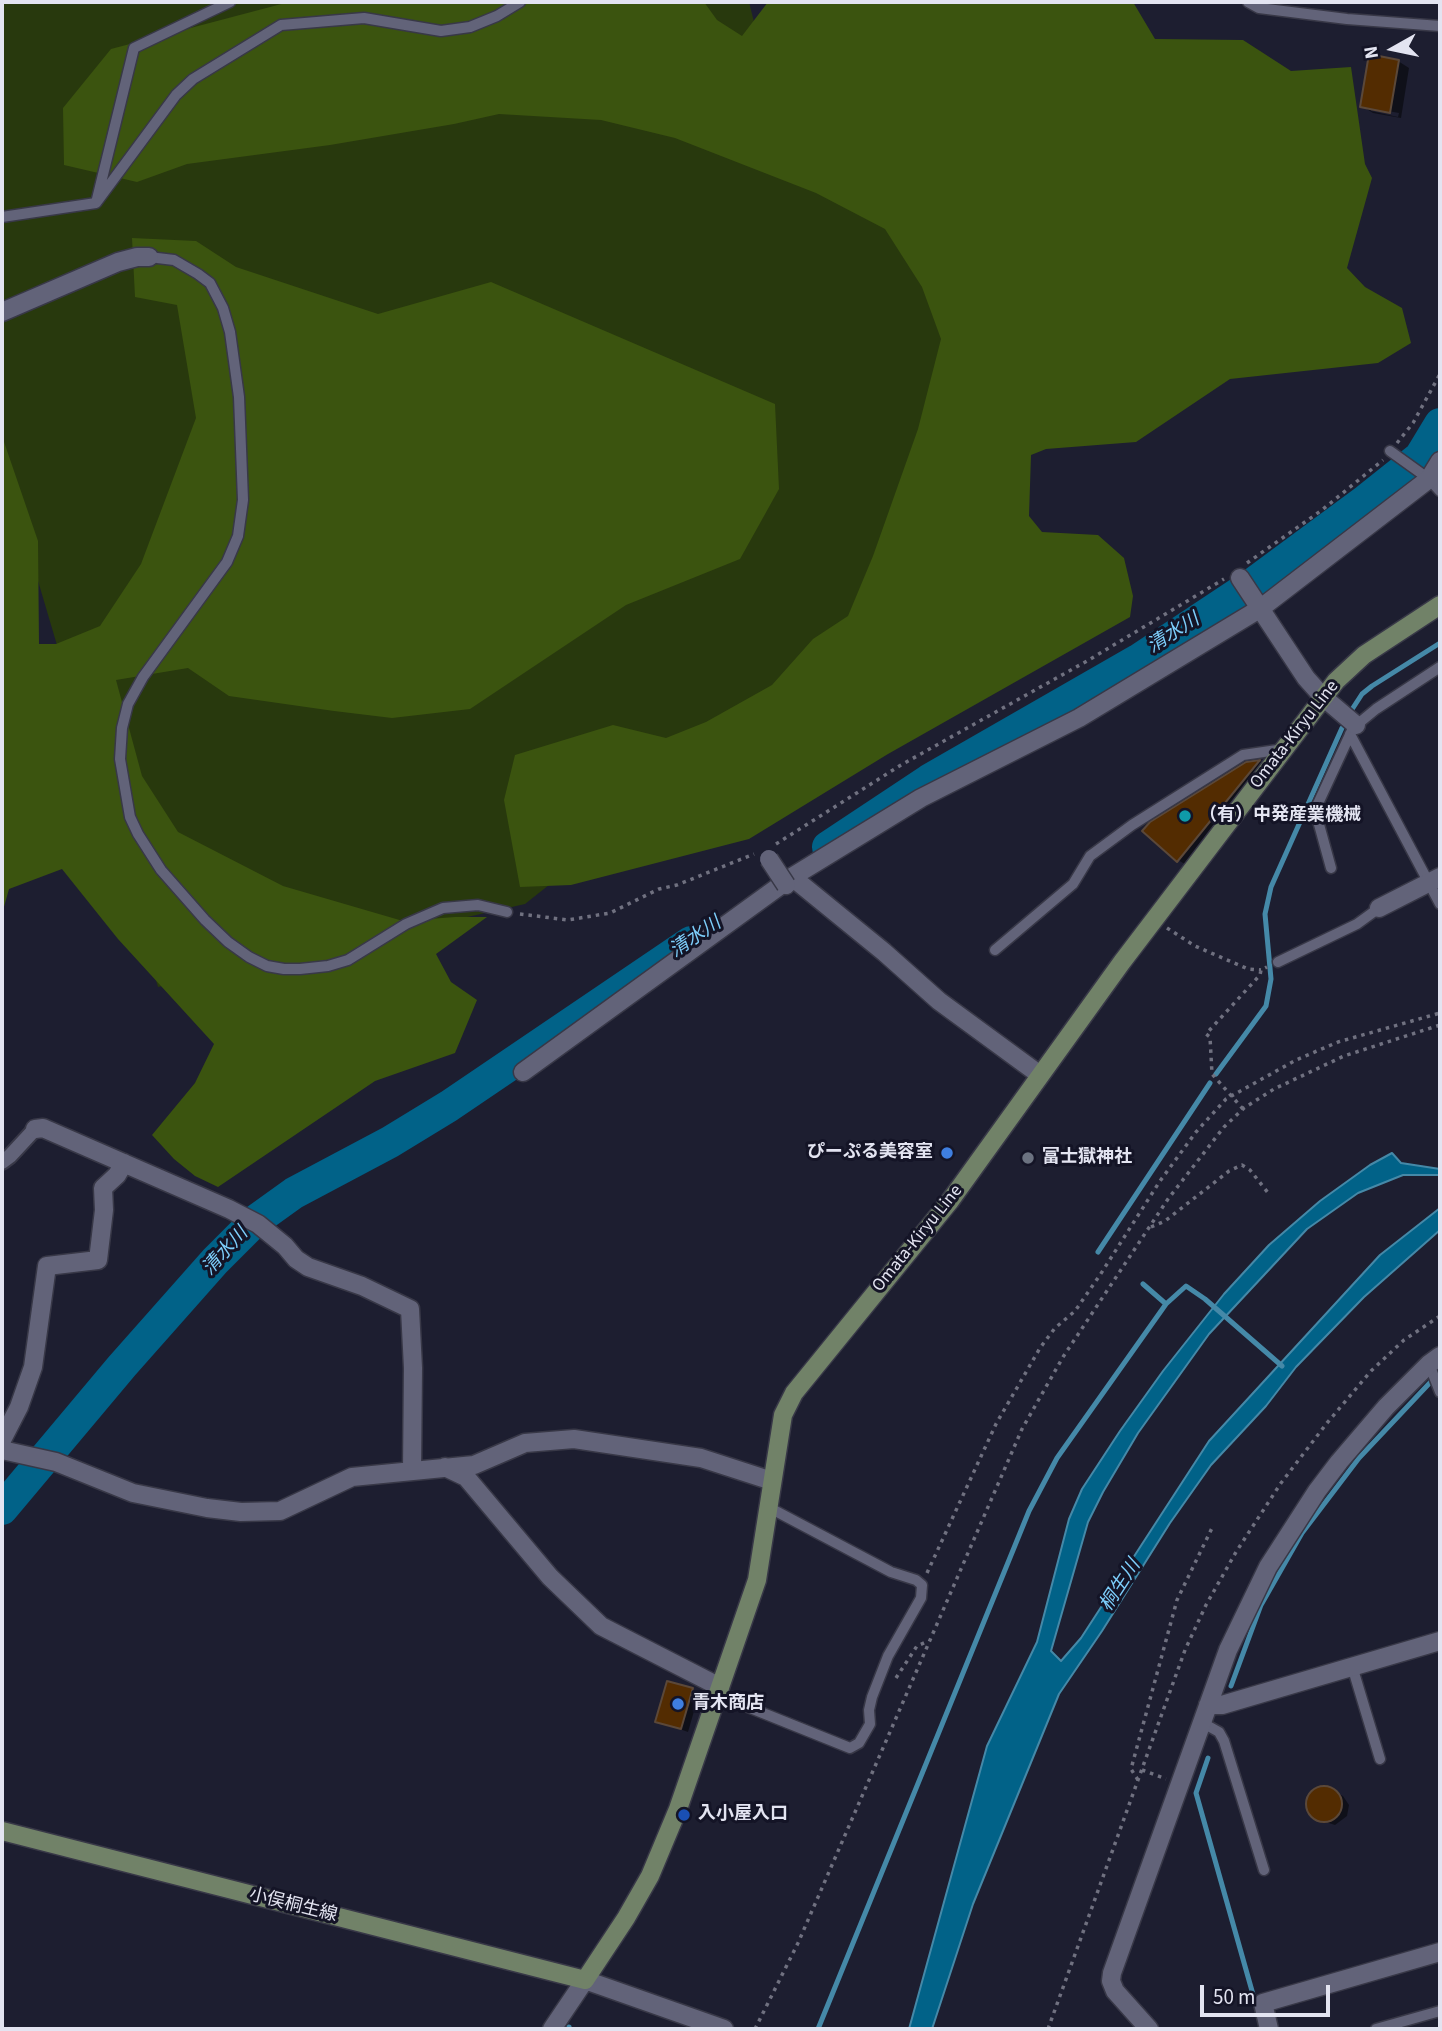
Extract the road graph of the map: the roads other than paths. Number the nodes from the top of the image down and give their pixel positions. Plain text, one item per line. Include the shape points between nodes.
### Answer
1 (230, 2) edge
2 (520, 2) edge
3 (1248, 2) edge
4 (1440, 26) edge
5 (96, 203) junction
6 (2, 217) edge
7 (149, 257) joint
8 (2, 312) edge
9 (1394, 454) road end
10 (1440, 461) edge
11 (1430, 481) edge
12 (1237, 575) road end
13 (1259, 604) junction
14 (1440, 605) edge
15 (1440, 667) edge
16 (1323, 697) junction
17 (1353, 730) junction
18 (1284, 748) junction
19 (766, 855) road end
20 (1331, 869) dead end
21 (1434, 880) edge
22 (789, 881) junction
23 (1440, 904) edge
24 (1379, 908) joint
25 (507, 912) road end
26 (995, 950) dead end
27 (1278, 962) road end
28 (523, 1072) dead end
29 (1040, 1075) junction
30 (36, 1129) joint
31 (2, 1162) edge
32 (124, 1163) junction
33 (1435, 1368) edge
34 (1440, 1392) edge
35 (2, 1440) edge
36 (2, 1450) edge
37 (445, 1467) junction
38 (412, 1470) junction
39 (772, 1481) junction
40 (768, 1507) junction
41 (1440, 1641) edge
42 (1352, 1666) junction
43 (719, 1691) junction
44 (1208, 1705) junction
45 (1201, 1722) junction
46 (1380, 1759) dead end
47 (2, 1831) edge
48 (1264, 1870) dead end
49 (1440, 1954) edge
50 (585, 1980) junction
51 (1440, 2011) edge
52 (552, 2029) edge
53 (724, 2029) edge
54 (1149, 2029) edge
55 (1269, 2029) edge
56 (1376, 2029) edge

1 - 5 lane via 134,48
2 - 5 lane via 470,27 441,31 364,18 281,26 193,79 176,95
3 - 4 lane via 1259,8
5 - 6 lane
7 - 8 street via 118,262
7 - 25 lane via 174,260 198,274 210,283 223,308 239,397 243,500 227,562 128,704 120,760 130,817 138,834 161,870 205,920 238,949 267,966 300,969 348,960 406,924 443,908 478,905
9 - 11 lane
10 - 11 street
11 - 13 street
12 - 13 street
13 - 16 street
13 - 22 street via 1079,718 921,798
14 - 16 main road, Omata-Kiryu Line via 1364,655
15 - 17 lane via 1376,709
16 - 17 street
16 - 18 main road, Omata-Kiryu Line
17 - 20 lane via 1315,810
17 - 21 lane
18 - 26 lane via 1243,755 1132,825 1090,856 1073,884
18 - 29 main road, Omata-Kiryu Line
19 - 22 street, bridge
21 - 23 lane
21 - 24 street
22 - 28 street
22 - 29 street
24 - 27 lane via 1357,924
29 - 39 main road, Omata-Kiryu Line via 950,1201 794,1393 783,1415
30 - 31 street
30 - 32 street
32 - 35 street via 103,1188 97,1260 47,1266 33,1367
32 - 38 street via 258,1224 308,1267 410,1310
33 - 34 lane
33 - 44 street via 1386,1407 1339,1462 1283,1541 1228,1650
36 - 38 street via 56,1462 133,1493 241,1511 280,1511 352,1477
37 - 38 street
37 - 39 street via 474,1465 525,1443 574,1439 701,1458
37 - 43 street via 466,1478 551,1577 601,1626
39 - 40 main road, Omata-Kiryu Line
40 - 43 main road, Omata-Kiryu Line via 757,1580
40 - 43 lane via 891,1572 916,1580 922,1585 920,1598 888,1656 872,1697 870,1724 859,1744 850,1748
41 - 42 street
42 - 44 street via 1222,1705
42 - 46 lane
43 - 50 main road, Omata-Kiryu Line via 660,1855
44 - 45 street
45 - 48 lane via 1219,1732 1224,1741
45 - 54 street via 1112,1973 1115,1991
47 - 50 main road, 小俣桐生線
49 - 55 street via 1263,2003
50 - 52 street
50 - 53 street
51 - 56 lane

